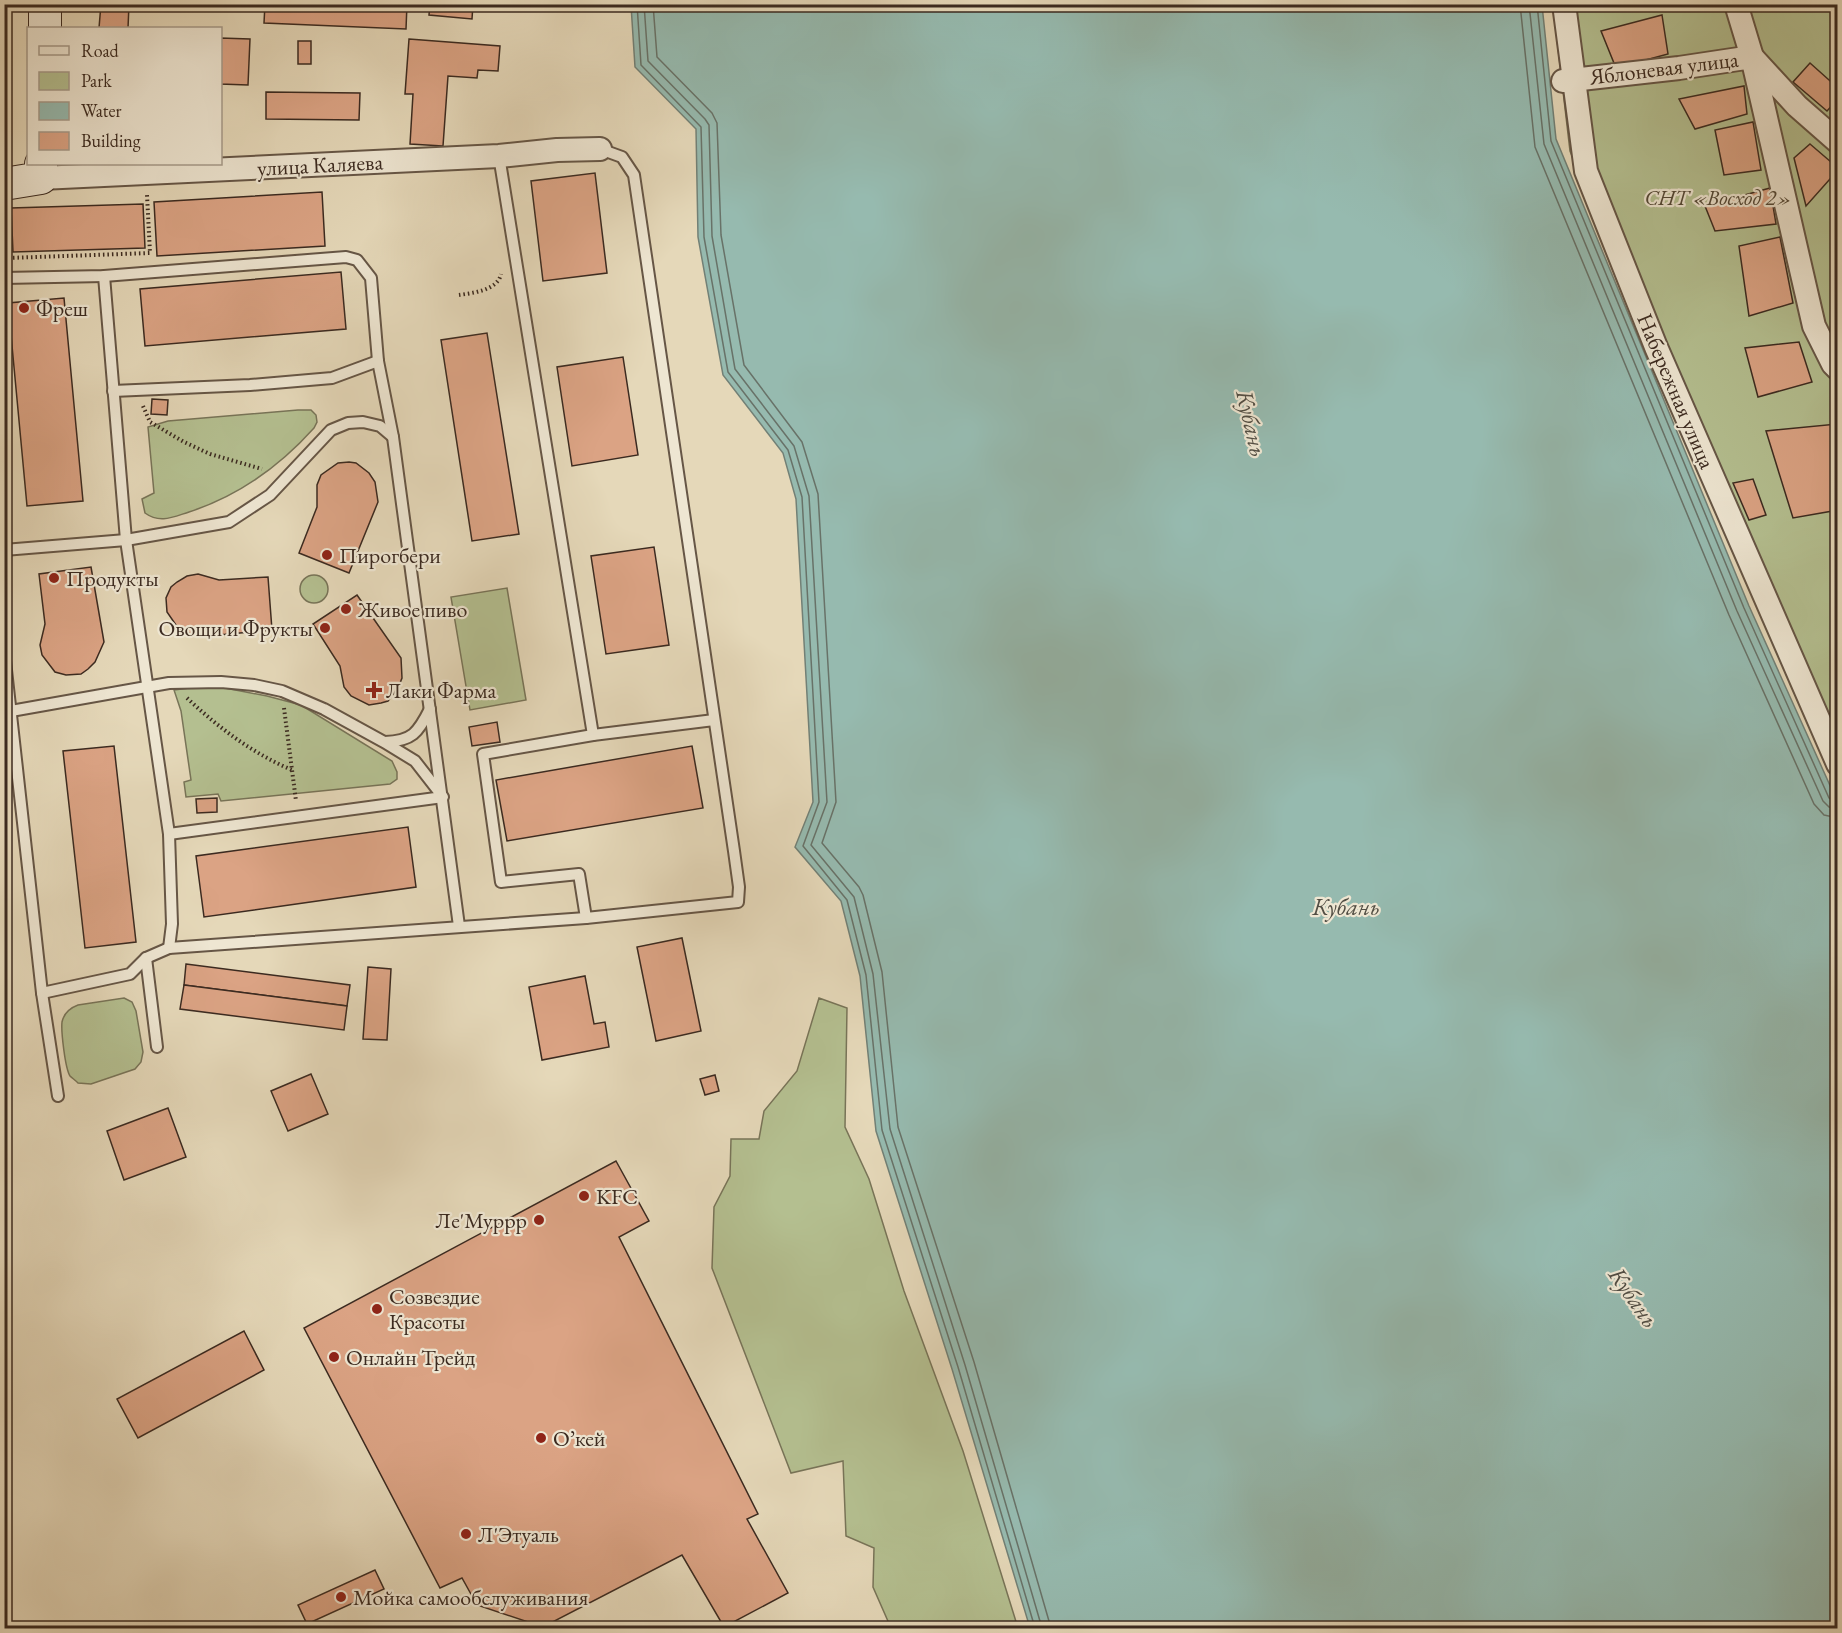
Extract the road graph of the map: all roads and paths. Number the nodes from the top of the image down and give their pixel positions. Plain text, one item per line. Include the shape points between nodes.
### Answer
1 (45, 4) edge
2 (1564, 4) edge
3 (1736, 4) edge
4 (45, 27) edge
5 (1752, 57) junction
6 (1568, 80) junction
7 (1838, 142) edge
8 (600, 149) joint
9 (499, 156) junction
10 (41, 171) edge
11 (146, 191) dead end
12 (9, 194) edge
13 (502, 265) dead end
14 (104, 276) junction
15 (4, 278) edge
16 (459, 295) dead end
17 (378, 361) junction
18 (1838, 369) edge
19 (113, 391) junction
20 (136, 391) junction
21 (393, 437) junction
22 (262, 469) dead end
23 (126, 540) junction
24 (4, 550) edge
25 (4, 652) edge
26 (169, 683) junction
27 (147, 687) junction
28 (282, 691) junction
29 (430, 709) junction
30 (11, 711) junction
31 (714, 720) junction
32 (593, 735) junction
33 (384, 742) junction
34 (1838, 764) edge
35 (292, 770) junction
36 (442, 797) junction
37 (298, 817) junction
38 (169, 834) junction
39 (586, 918) junction
40 (459, 926) junction
41 (169, 948) junction
42 (146, 958) junction
43 (42, 993) junction
44 (157, 1047) dead end
45 (58, 1096) dead end

1 - 4 main road
2 - 6 street, Набережная улица
3 - 5 street
5 - 6 street, Яблоневая улица
5 - 7 street, Яблоневая улица via 1797,106
5 - 18 street via 1814,326
6 - 34 street, Набережная улица via 1586,171 1656,347
8 - 9 street, улица Каляева
8 - 31 lane via 622,157 634,175
9 - 10 street, улица Каляева
9 - 32 lane
10 - 12 main road, улица Каляева
11 - 12 path via 150,253 8,258
13 - 16 path via 500,280 493,286
14 - 15 lane
14 - 17 lane via 345,257 357,260 371,278
14 - 19 lane
17 - 20 lane via 332,378
17 - 21 lane
19 - 20 lane
19 - 23 lane
20 - 22 path via 150,422 210,454
21 - 23 lane via 380,426 348,423 331,430 270,495 229,522
21 - 29 lane
23 - 24 lane
23 - 27 lane
25 - 30 lane
26 - 27 lane
26 - 28 lane via 221,682
26 - 35 path via 250,749
27 - 30 lane
27 - 38 lane
28 - 33 lane
28 - 35 path
29 - 33 lane via 421,727 403,741
29 - 36 lane
30 - 43 lane
31 - 32 lane
31 - 39 lane via 738,902
32 - 39 lane via 483,754 501,882 579,874
33 - 36 lane via 415,761
35 - 37 path
36 - 37 lane
36 - 40 lane
37 - 38 lane
38 - 41 lane
39 - 40 lane
40 - 41 lane
41 - 42 lane
42 - 43 lane via 130,974
42 - 44 lane
43 - 45 lane

